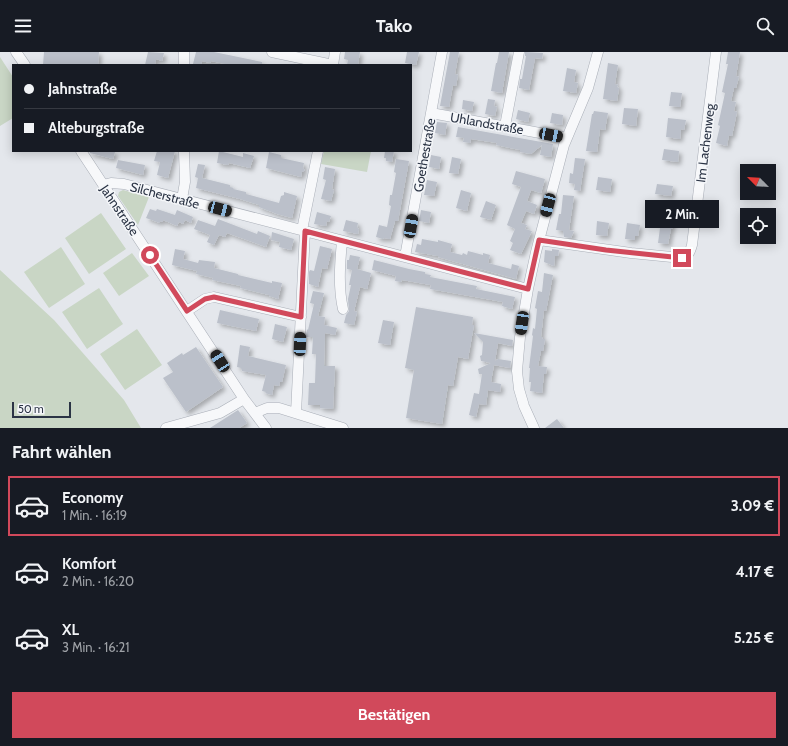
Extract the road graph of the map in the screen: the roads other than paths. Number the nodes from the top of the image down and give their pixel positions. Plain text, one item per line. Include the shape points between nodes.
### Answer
1 (16, 52) edge
2 (184, 52) edge
3 (272, 52) edge
4 (335, 52) edge
5 (442, 52) edge
6 (519, 52) edge
7 (598, 52) edge
8 (716, 52) edge
9 (24, 64) edge
10 (184, 64) edge
11 (328, 64) edge
12 (333, 64) edge
13 (431, 113) junction
14 (505, 126) junction
15 (567, 138) junction
16 (82, 152) edge
17 (184, 152) edge
18 (317, 152) edge
19 (103, 185) junction
20 (182, 199) junction
21 (304, 230) junction
22 (539, 240) junction
23 (342, 241) junction
24 (405, 257) junction
25 (528, 289) junction
26 (343, 309) dead end
27 (187, 311) junction
28 (301, 317) junction
29 (244, 399) junction
30 (256, 413) junction
31 (296, 413) junction
32 (166, 428) edge
33 (266, 428) edge
34 (343, 428) edge
35 (534, 428) edge

1 - 9 street
2 - 10 street
3 - 11 street
4 - 12 street
5 - 13 street, Goethestraße
6 - 14 street
7 - 15 street via 588,88
8 - 22 street, Im Lachenweg via 692,245 687,256 682,258 639,254
13 - 14 street, Uhlandstraße
13 - 24 street, Goethestraße
14 - 15 street, Uhlandstraße
15 - 22 street
16 - 19 street, Jahnstraße
17 - 20 street
18 - 21 street
19 - 20 street, Silcherstraße via 119,183
19 - 27 street, Jahnstraße
20 - 21 street, Silcherstraße
21 - 23 street, Silcherstraße
21 - 28 street
22 - 25 street
23 - 24 street, Silcherstraße
23 - 26 street via 340,280
24 - 25 street, Silcherstraße
25 - 35 street via 520,337 518,371 519,389
27 - 28 street via 205,299 214,297
27 - 29 street, Jahnstraße
28 - 31 street
29 - 30 street, Jahnstraße
29 - 32 street via 220,413
30 - 31 street via 267,408
30 - 33 street, Jahnstraße
31 - 34 street

